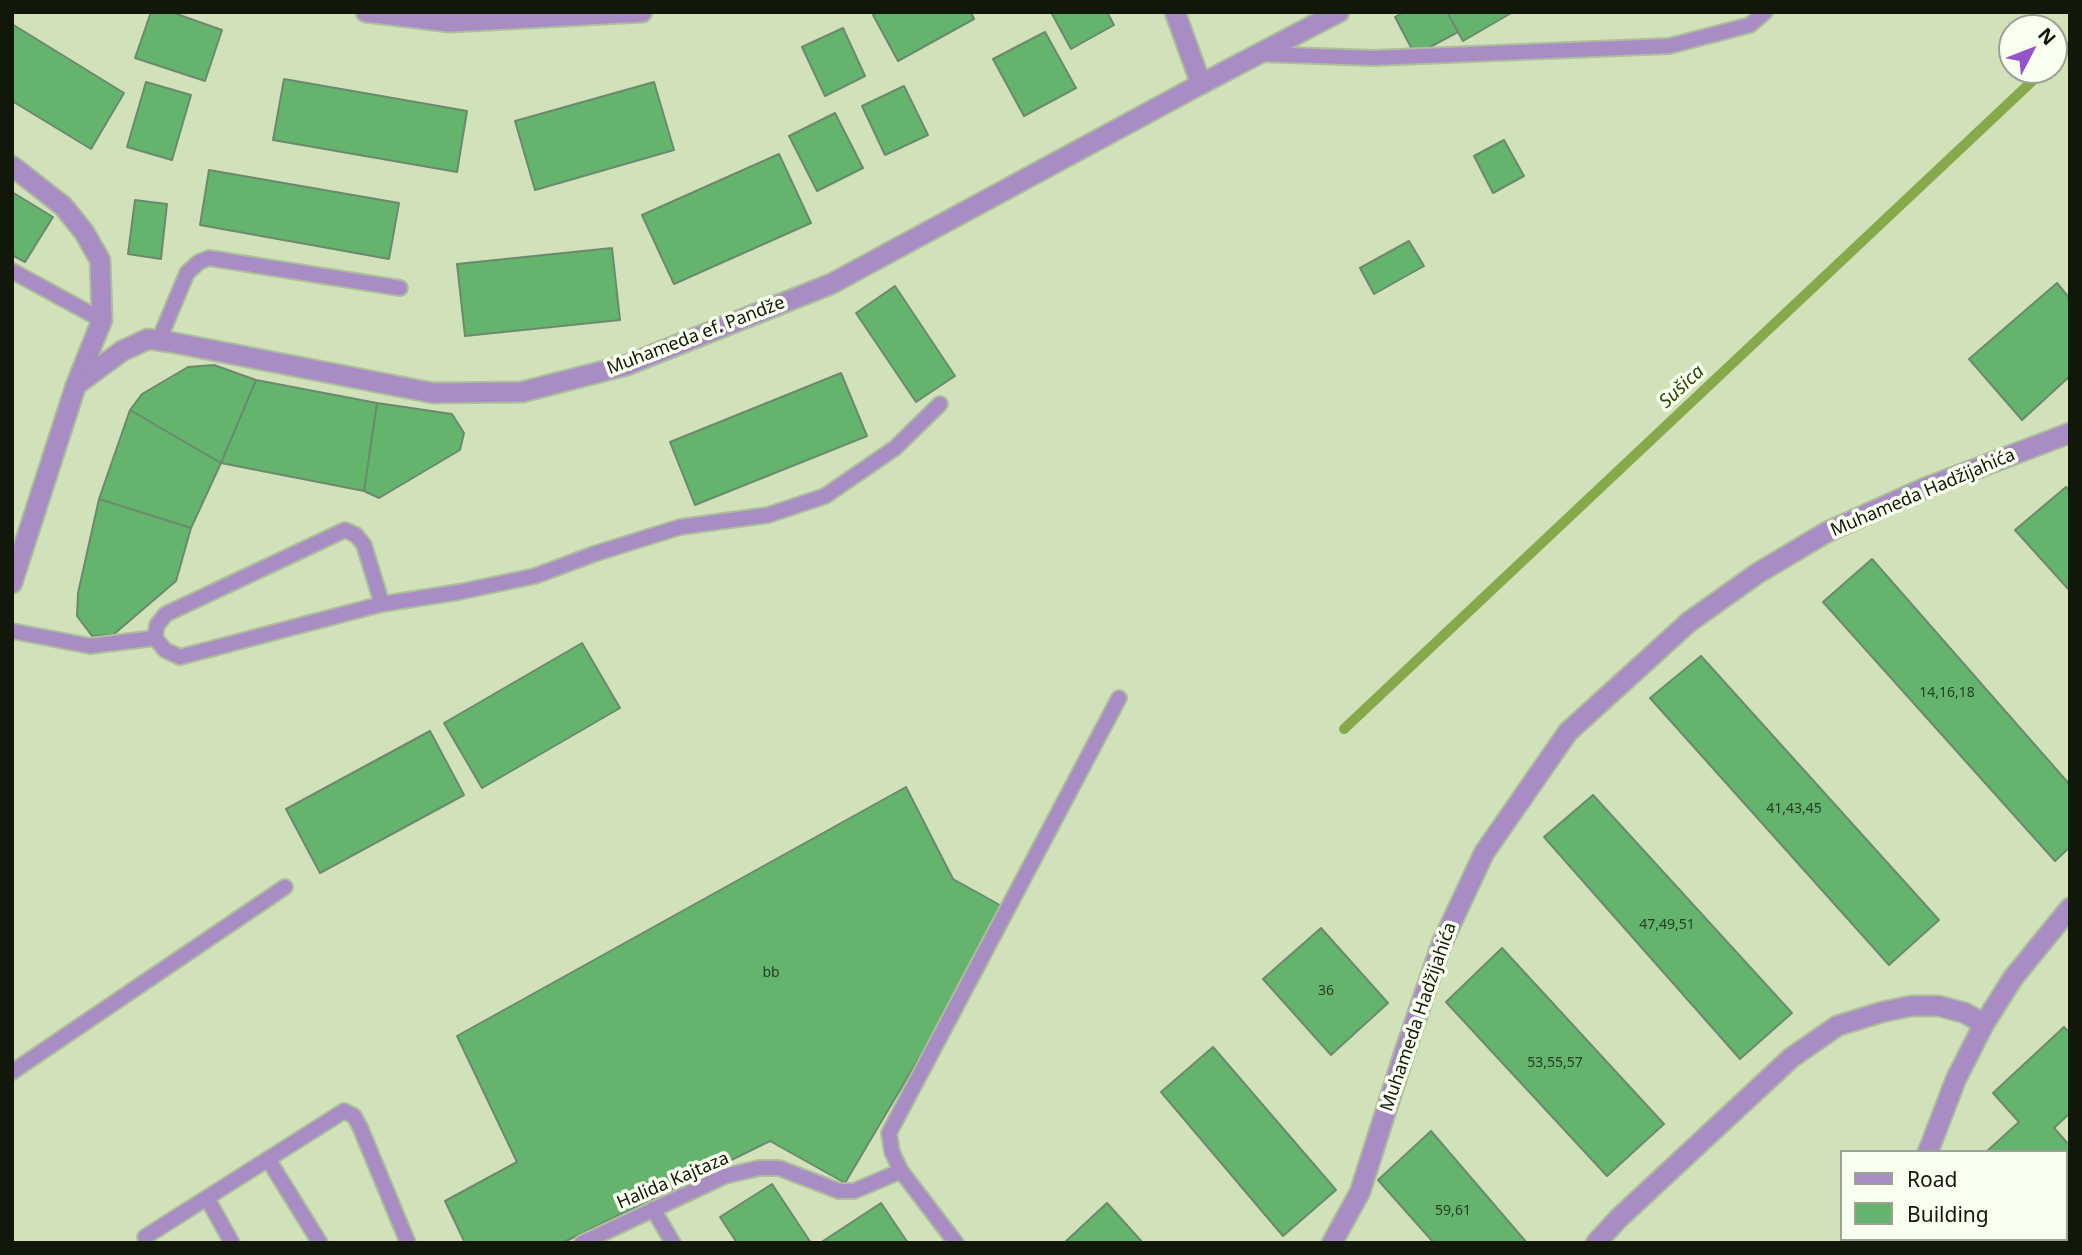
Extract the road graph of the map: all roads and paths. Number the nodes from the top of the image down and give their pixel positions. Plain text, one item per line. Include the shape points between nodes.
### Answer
1 (366, 12) edge
2 (642, 12) edge
3 (1175, 12) edge
4 (1339, 12) edge
5 (1765, 12) edge
6 (1259, 54) junction
7 (1200, 84) junction
8 (12, 166) edge
9 (12, 271) edge
10 (400, 288) dead end
11 (102, 320) junction
12 (159, 340) junction
13 (76, 385) junction
14 (940, 404) dead end
15 (2070, 433) edge
16 (12, 583) edge
17 (382, 604) junction
18 (12, 631) edge
19 (155, 639) junction
20 (1119, 698) dead end
21 (285, 887) dead end
22 (2070, 908) edge
23 (1984, 1024) junction
24 (12, 1072) edge
25 (1929, 1150) edge
26 (268, 1159) junction
27 (901, 1171) junction
28 (207, 1198) junction
29 (653, 1209) junction
30 (142, 1241) edge
31 (232, 1243) edge
32 (320, 1243) edge
33 (408, 1243) edge
34 (582, 1243) edge
35 (673, 1243) edge
36 (956, 1243) edge
37 (1332, 1243) edge
38 (1596, 1243) edge

1 - 2 street via 450,22
3 - 7 street
4 - 6 street, Muhameda ef. Pandže
5 - 6 lane via 1750,26 1669,46 1373,58
6 - 7 street, Muhameda ef. Pandže
7 - 12 street, Muhameda ef. Pandže via 831,284 627,365 522,392 433,393
8 - 11 street via 63,206 84,232 100,260
9 - 11 lane
10 - 12 lane via 209,258 187,273
11 - 13 street
12 - 13 street, Muhameda ef. Pandže via 122,351
13 - 16 street
14 - 17 lane via 895,448 825,496 768,515 680,527 535,576
15 - 37 street, Muhameda Hadžijahića via 1925,488 1826,532 1689,622 1568,732 1484,853 1447,932 1360,1192
17 - 19 lane via 180,657
17 - 19 lane via 364,545 345,530 166,614 157,625
18 - 19 lane via 90,646
20 - 27 lane via 889,1133
21 - 24 lane
22 - 23 street via 2013,978
23 - 25 street via 1956,1079
23 - 38 street via 1939,1006 1911,1006 1837,1026 1791,1058
26 - 28 lane
26 - 32 lane
26 - 33 lane via 344,1111 354,1116
27 - 29 lane, Halida Kajtaza via 854,1191 839,1192 779,1168 759,1168 724,1176
27 - 36 lane
28 - 30 lane
28 - 31 lane
29 - 34 lane, Halida Kajtaza
29 - 35 lane

